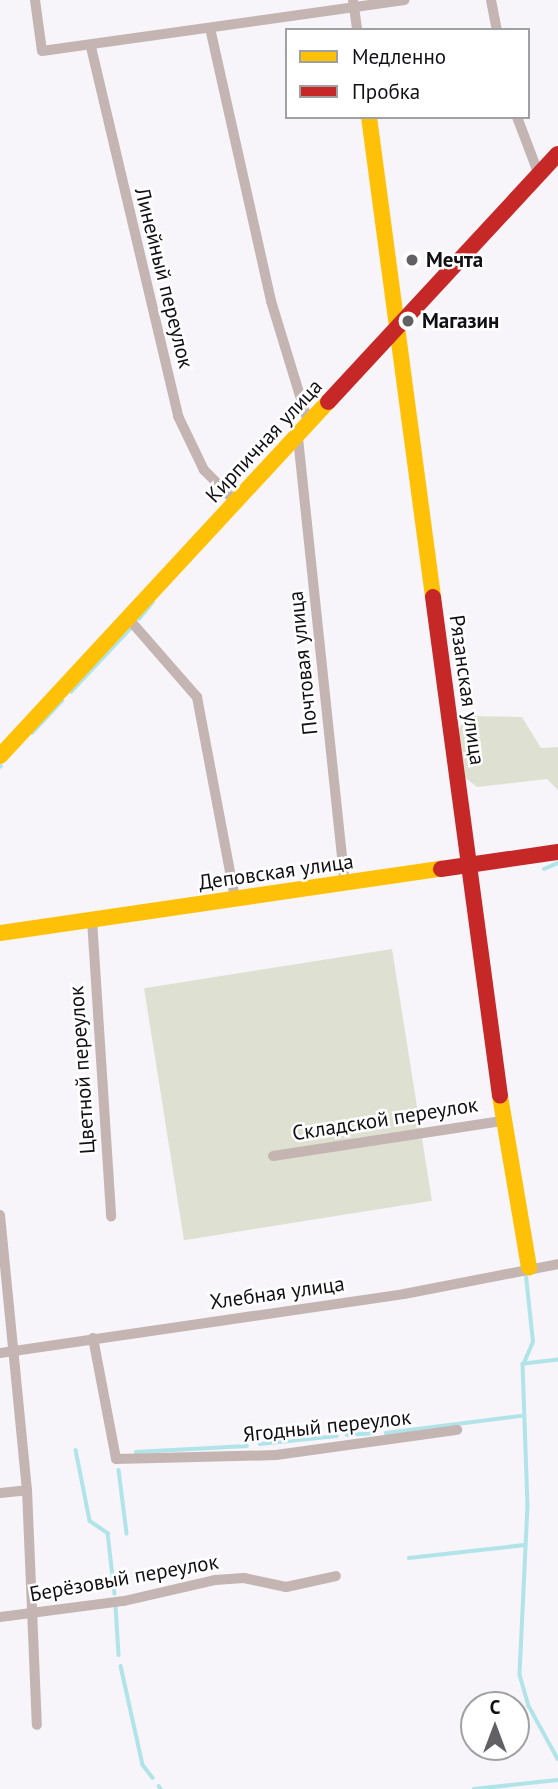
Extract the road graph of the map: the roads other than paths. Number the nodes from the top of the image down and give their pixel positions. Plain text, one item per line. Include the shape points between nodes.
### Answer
1 (35, 0) edge
2 (404, 0) edge
3 (491, 0) edge
4 (354, 4) edge
5 (210, 28) junction
6 (357, 28) edge
7 (498, 28) edge
8 (91, 47) junction
9 (369, 119) edge
10 (518, 119) edge
11 (558, 154) edge
12 (539, 175) junction
13 (397, 329) junction
14 (303, 432) junction
15 (236, 502) junction
16 (128, 618) junction
17 (0, 756) edge
18 (558, 852) edge
19 (470, 866) junction
20 (345, 884) junction
21 (235, 899) junction
22 (92, 920) junction
23 (0, 933) edge
24 (503, 1121) junction
25 (273, 1156) dead end
26 (0, 1215) edge
27 (111, 1216) dead end
28 (558, 1264) edge
29 (529, 1268) junction
30 (93, 1338) junction
31 (15, 1350) junction
32 (0, 1353) edge
33 (457, 1430) dead end
34 (27, 1490) junction
35 (0, 1493) edge
36 (336, 1576) dead end
37 (29, 1614) junction
38 (0, 1616) edge
39 (37, 1724) dead end

1 - 8 street via 42,51
2 - 4 street
3 - 7 street
4 - 5 street
4 - 6 street
5 - 8 street
5 - 14 street, Почтовая улица
8 - 15 street, Линейный переулок via 178,416 204,470
9 - 13 street, Рязанская улица
10 - 12 street
11 - 12 street, Кирпичная улица
12 - 13 street, Кирпичная улица
13 - 14 street, Кирпичная улица
13 - 19 street, Рязанская улица
14 - 15 street, Кирпичная улица
14 - 20 street, Почтовая улица
15 - 16 street, Кирпичная улица
16 - 17 street, Кирпичная улица
16 - 21 street via 197,698
18 - 19 street, Деповская улица
19 - 20 street, Деповская улица
19 - 24 street, Рязанская улица
20 - 21 street, Деповская улица
21 - 22 street, Деповская улица
22 - 23 street, Деповская улица
22 - 27 street, Цветной переулок
24 - 25 street, Складской переулок
24 - 29 street, Рязанская улица
26 - 31 street
28 - 29 street, Хлебная улица
29 - 30 street, Хлебная улица via 404,1294
30 - 31 street, Хлебная улица
30 - 33 street, Ягодный переулок via 116,1459 276,1455
31 - 32 street, Хлебная улица
31 - 34 street
34 - 35 street
34 - 37 street
36 - 37 street, Берёзовый переулок via 286,1587 244,1578 215,1580
37 - 38 street, Берёзовый переулок
37 - 39 street

